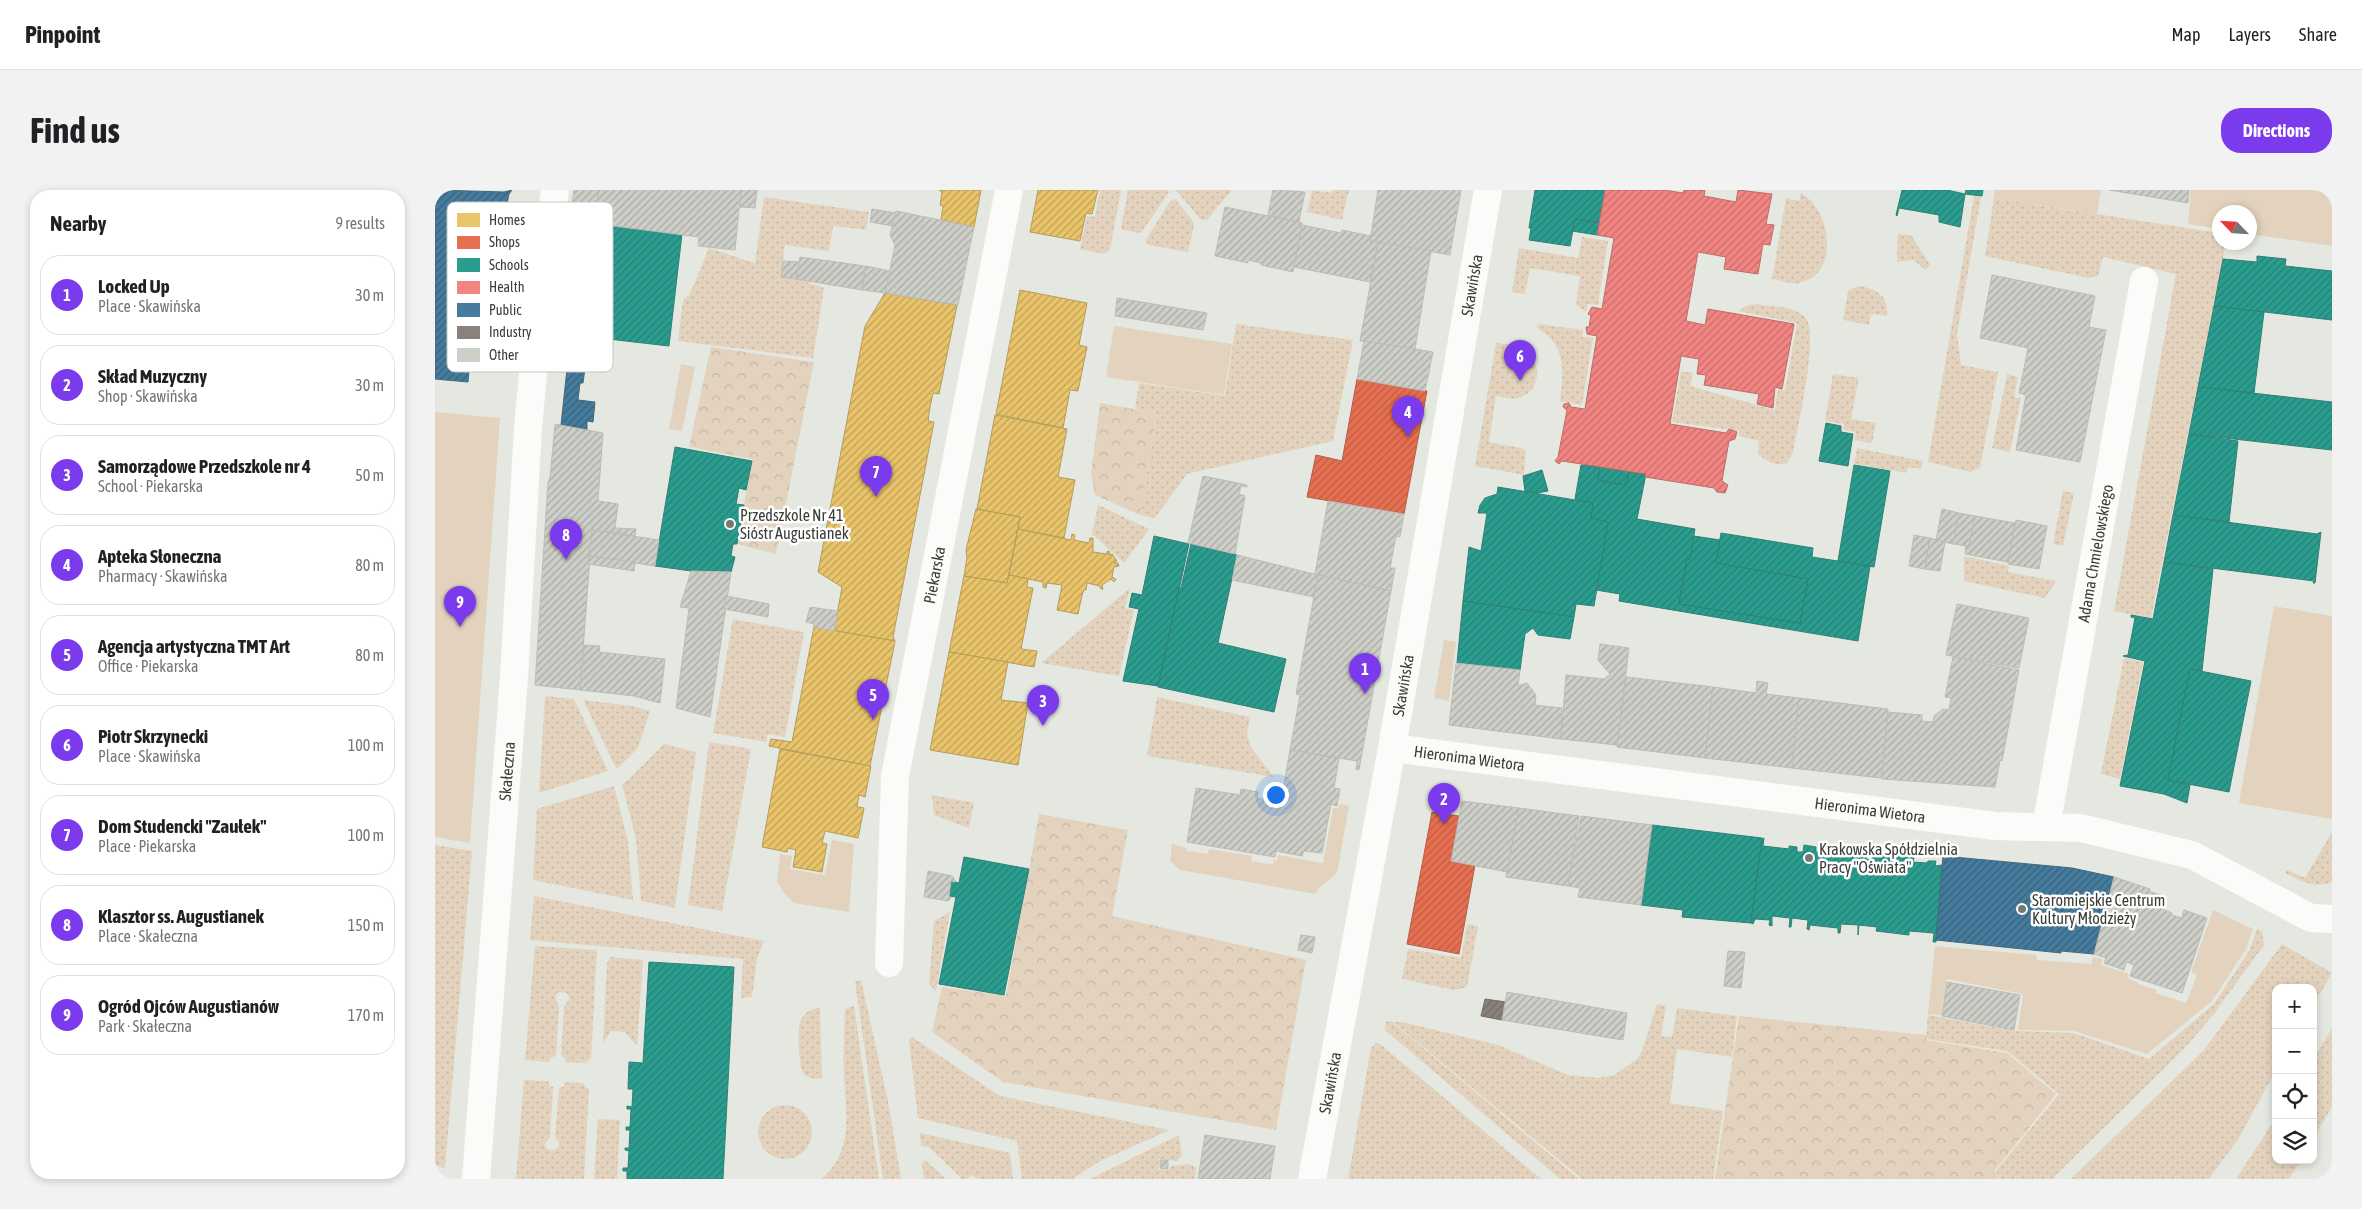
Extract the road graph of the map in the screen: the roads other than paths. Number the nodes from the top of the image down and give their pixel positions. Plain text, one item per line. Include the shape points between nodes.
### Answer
1 (1009, 190) edge
2 (1488, 190) edge
3 (2144, 281) dead end
4 (534, 372) edge
5 (1392, 748) junction
6 (2046, 827) junction
7 (2332, 919) edge
8 (889, 963) dead end
9 (476, 1179) edge
10 (1312, 1179) edge

1 - 8 street, Piekarska via 895,776
2 - 5 street, Skawińska
3 - 6 street, Adama Chmielowskiego
4 - 9 street, Skałeczna
5 - 6 street, Hieronima Wietora via 1995,826
5 - 10 street, Skawińska
6 - 7 street, Hieronima Wietora via 2081,828 2192,855 2311,918

